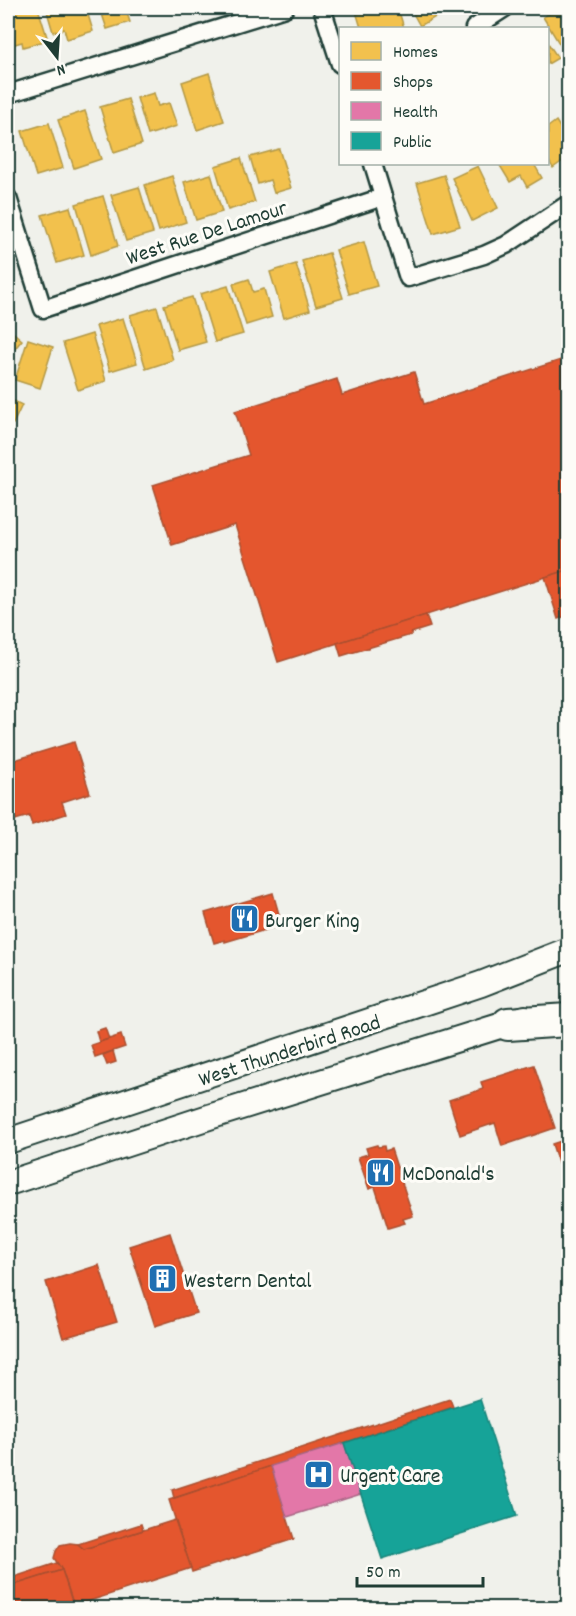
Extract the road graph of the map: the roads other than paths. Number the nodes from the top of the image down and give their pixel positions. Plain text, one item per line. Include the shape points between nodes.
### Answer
1 (285, 8) edge
2 (322, 8) edge
3 (506, 8) edge
4 (476, 27) edge
5 (339, 61) edge
6 (8, 94) edge
7 (373, 165) edge
8 (383, 197) junction
9 (8, 198) edge
10 (568, 204) edge
11 (568, 951) edge
12 (568, 1005) edge
13 (568, 1020) edge
14 (508, 1024) junction
15 (8, 1141) edge
16 (8, 1183) edge

1 - 6 street
2 - 5 street
3 - 4 street
7 - 8 street
8 - 9 street, West Rue De Lamour via 43,309
8 - 10 street via 408,278 506,245
11 - 15 main road, West Thunderbird Road via 481,984
12 - 14 main road, West Thunderbird Road
13 - 14 highway
14 - 16 main road, West Thunderbird Road

